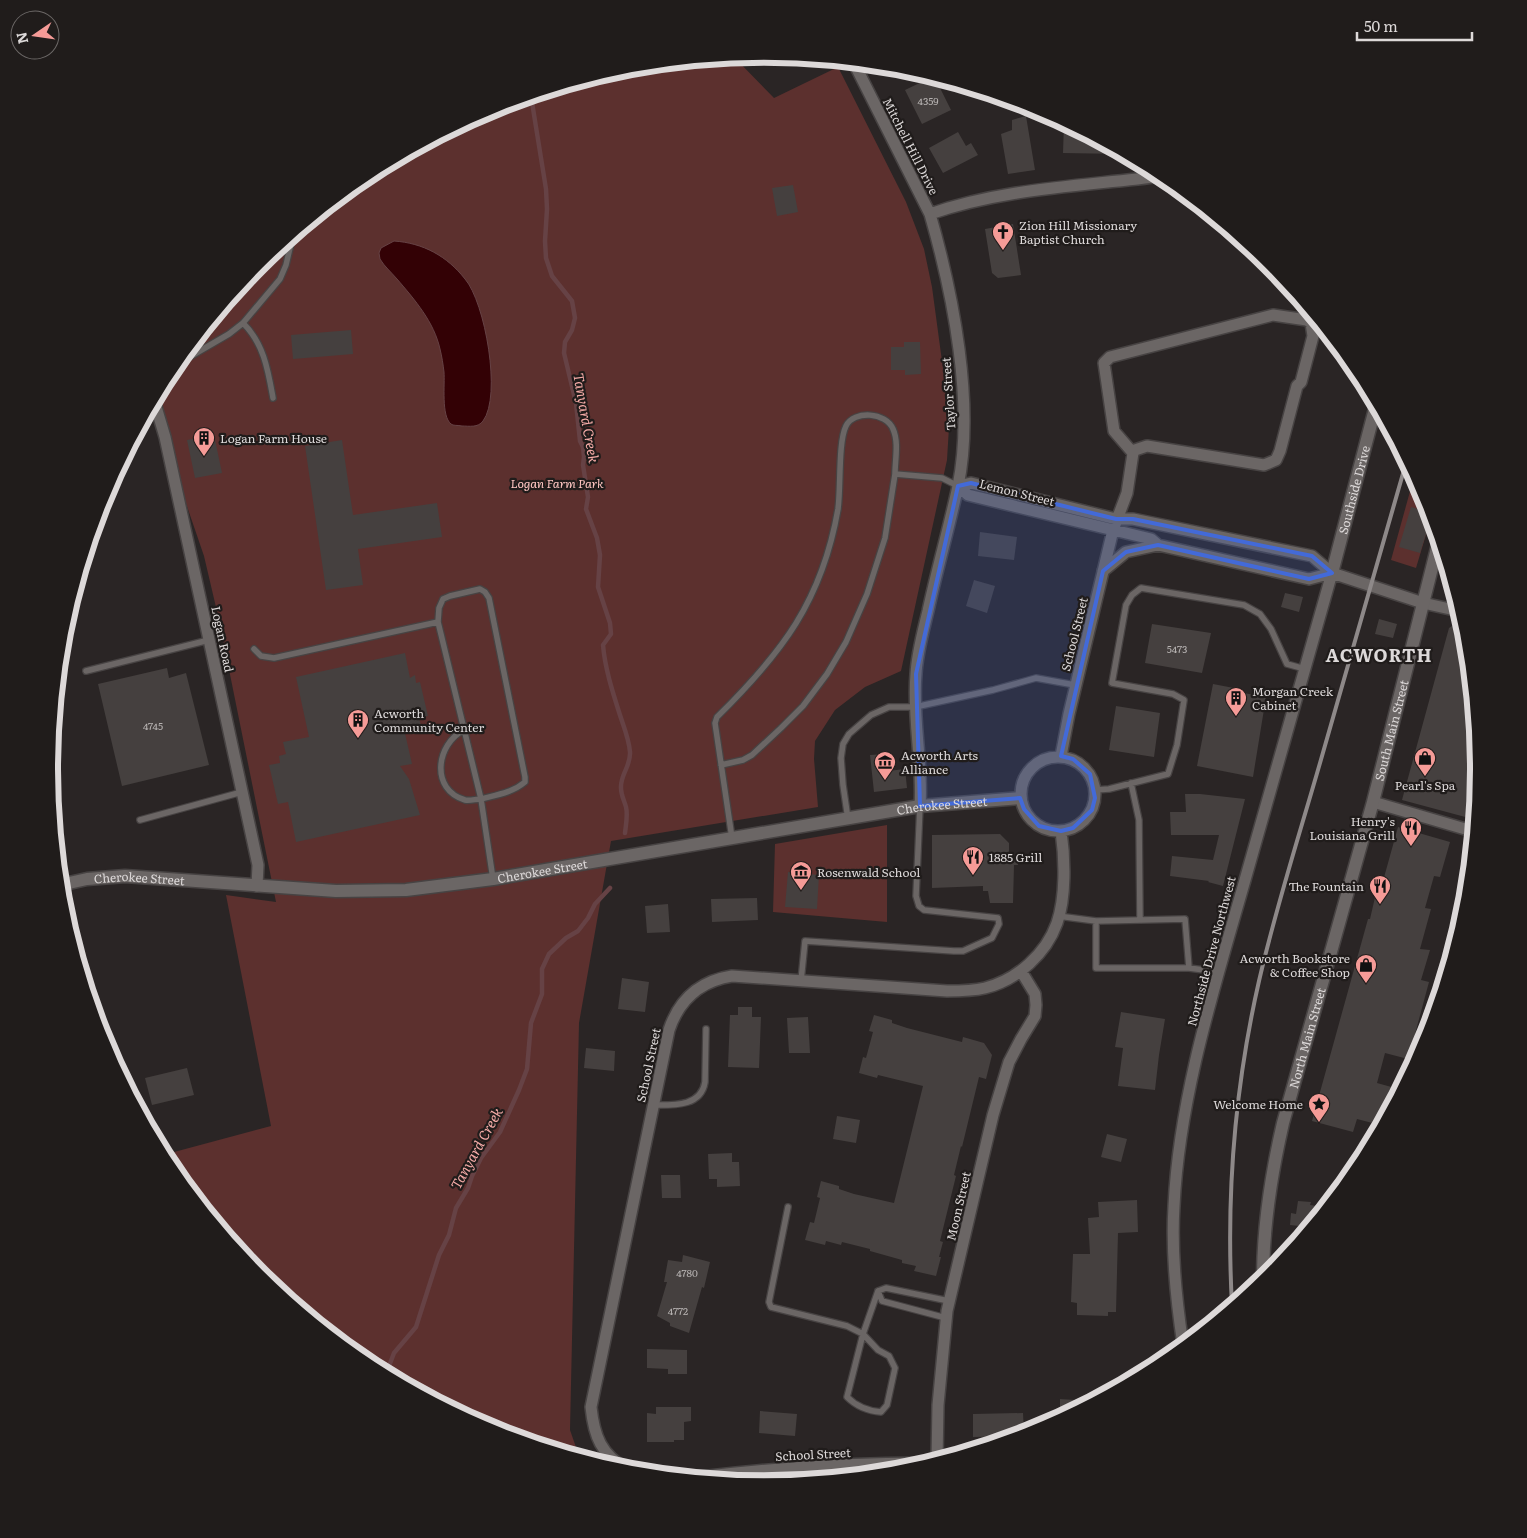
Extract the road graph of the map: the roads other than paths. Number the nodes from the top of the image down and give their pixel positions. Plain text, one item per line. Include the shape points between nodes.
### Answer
1 (857, 69) edge
2 (1149, 178) edge
3 (930, 214) junction
4 (291, 245) edge
5 (1309, 322) edge
6 (243, 323) junction
7 (1311, 324) edge
8 (191, 356) edge
9 (273, 398) dead end
10 (157, 409) edge
11 (1374, 414) edge
12 (1132, 451) junction
13 (895, 474) junction
14 (958, 486) junction
15 (1115, 525) junction
16 (1158, 545) junction
17 (1435, 554) edge
18 (1103, 571) junction
19 (1332, 573) junction
20 (1423, 603) junction
21 (1451, 609) edge
22 (438, 622) junction
23 (209, 640) junction
24 (254, 649) dead end
25 (1305, 669) junction
26 (86, 671) dead end
27 (1075, 685) junction
28 (915, 707) junction
29 (464, 730) junction
30 (1061, 756) junction
31 (721, 765) junction
32 (1131, 783) junction
33 (1095, 790) junction
34 (242, 792) junction
35 (1020, 798) junction
36 (481, 799) junction
37 (1373, 802) junction
38 (920, 806) junction
39 (848, 818) junction
40 (140, 820) dead end
41 (1466, 829) edge
42 (1061, 831) junction
43 (732, 838) junction
44 (494, 879) junction
45 (67, 883) edge
46 (257, 886) junction
47 (1058, 916) junction
48 (1140, 920) junction
49 (1096, 921) junction
50 (1188, 968) junction
51 (1020, 971) junction
52 (1218, 972) junction
53 (801, 981) junction
54 (706, 1029) dead end
55 (653, 1105) junction
56 (788, 1207) dead end
57 (1264, 1267) edge
58 (878, 1291) junction
59 (949, 1301) junction
60 (946, 1318) junction
61 (863, 1334) junction
62 (1182, 1337) edge
63 (937, 1453) edge
64 (609, 1457) edge
65 (890, 1463) edge
66 (738, 1474) edge

1 - 3 street, Mitchell Hill Drive
2 - 3 street via 1010,194 954,205
3 - 14 street, Taylor Street via 959,350 964,438
4 - 6 lane via 280,279
5 - 12 street via 1272,314 1110,357 1104,363 1114,431
6 - 8 lane
6 - 9 lane via 257,340
7 - 12 street via 1313,336 1302,382 1297,386 1280,451 1271,464 1146,446
10 - 23 street, Logan Road
11 - 19 street, Southside Drive
12 - 15 street, School Street via 1127,493
13 - 14 lane via 942,478
13 - 31 lane via 885,538 867,594 841,650 803,706 781,728 752,755
13 - 31 lane via 896,438 888,421 865,414 849,422 842,440 838,509 815,590 778,651 717,718
14 - 15 street, Lemon Street via 971,483
14 - 28 street, Taylor Street via 921,638
15 - 16 street, Lemon Street
15 - 18 street, School Street
15 - 19 street, Lemon Street via 1133,518 1312,556
16 - 18 street via 1126,552
16 - 19 street, Lemon Street via 1310,580
17 - 20 street, South Main Street
18 - 27 street, School Street
19 - 20 street, Lemon Street
19 - 25 street, Northside Drive Northwest
20 - 21 street, Lemon Street
20 - 37 street, South Main Street
22 - 24 lane via 274,658 261,656
22 - 29 lane
22 - 36 lane via 443,599 480,589 489,598 525,776 524,782 516,788
23 - 26 lane
23 - 34 street, Logan Road
25 - 32 lane via 1287,664 1271,629 1260,614 1244,605 1141,588 1126,605 1112,682 1173,694 1184,700 1177,746 1168,774
25 - 52 street, Northside Drive Northwest
27 - 28 lane via 1036,678
27 - 30 street, School Street
28 - 38 street, Taylor Street
28 - 39 lane via 880,710 848,734 842,758
29 - 36 lane
29 - 36 lane via 449,741 439,768 443,781 458,797
30 - 33 street via 1082,765 1090,774
30 - 35 street via 1050,757 1031,767 1024,776
31 - 43 lane
32 - 33 lane
32 - 48 lane via 1139,820
33 - 42 street via 1092,810 1084,821
34 - 40 lane
34 - 46 street, Logan Road via 258,865
35 - 38 street, Cherokee Street
35 - 42 street via 1030,819 1039,826
36 - 44 lane
37 - 41 street
37 - 57 street, North Main Street via 1283,1123 1268,1201
38 - 39 street, Cherokee Street
38 - 53 lane via 916,896 920,906 924,910 998,918 992,938 963,951 805,941
39 - 43 street, Cherokee Street
42 - 47 street, School Street via 1064,863
43 - 44 street, Cherokee Street
44 - 46 street, Cherokee Street via 388,891
45 - 46 street, Cherokee Street via 125,876
47 - 49 lane
47 - 51 street, School Street via 1049,940
48 - 49 lane
48 - 50 lane via 1185,919
49 - 50 lane via 1096,968
50 - 52 lane
51 - 53 street, School Street via 986,988 947,992
51 - 59 street, Moon Street via 1035,994 1035,1016 1009,1062
52 - 62 street, Northside Drive Northwest via 1190,1090 1175,1186 1175,1283
53 - 55 street, School Street via 732,976 712,981 692,992 668,1030
54 - 55 lane via 705,1082 700,1095 682,1104
55 - 64 street, School Street via 591,1407 593,1426
56 - 61 lane via 768,1302 771,1307 847,1326
58 - 59 lane via 886,1288
58 - 60 lane via 882,1301
58 - 61 lane
59 - 60 street, Moon Street
60 - 63 street, Moon Street
61 - 61 lane via 847,1398 869,1411 881,1412 888,1405 895,1368 888,1356
65 - 66 street, School Street

